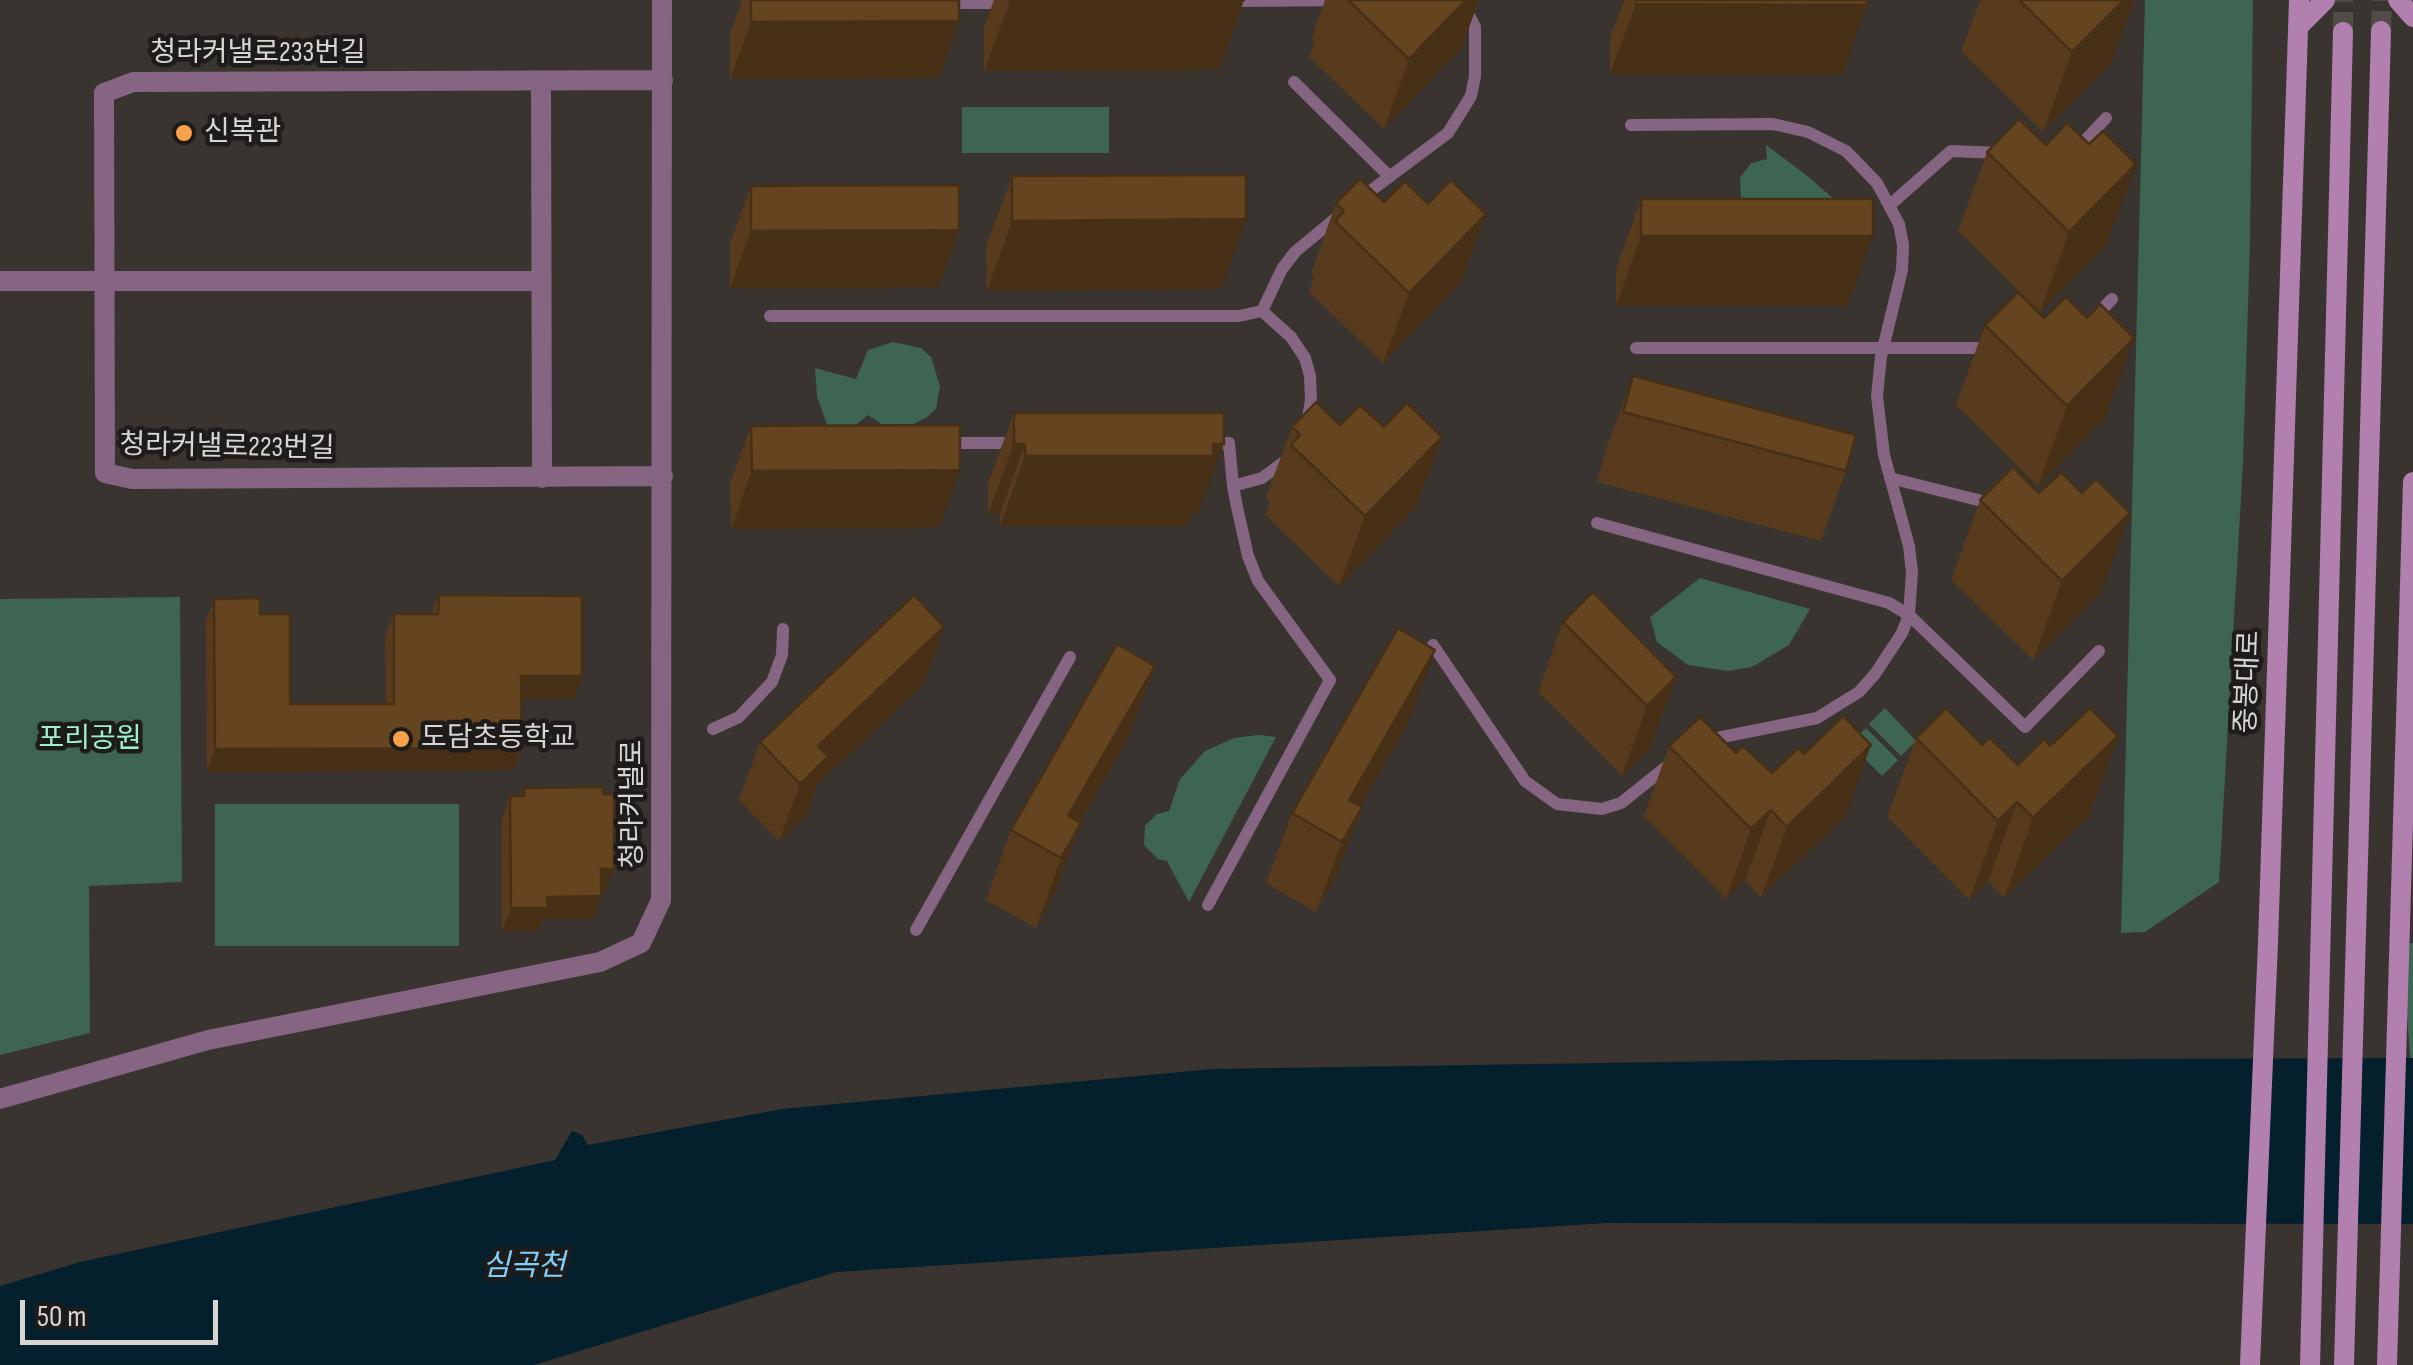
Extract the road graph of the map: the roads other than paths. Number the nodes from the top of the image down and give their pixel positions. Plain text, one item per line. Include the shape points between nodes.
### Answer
1 (662, 0) edge
2 (1370, 0) edge
3 (1460, 0) edge
4 (2300, 0) edge
5 (2325, 0) edge
6 (2398, 0) edge
7 (1212, 1) edge
8 (1014, 2) edge
9 (936, 3) edge
10 (2413, 16) edge
11 (2298, 28) junction
12 (2381, 31) tunnel mouth
13 (2342, 32) tunnel mouth
14 (662, 80) junction
15 (541, 81) junction
16 (1294, 82) dead end
17 (2106, 118) dead end
18 (1631, 126) dead end
19 (2026, 153) edge
20 (2064, 154) edge
21 (1389, 176) junction
22 (1890, 205) junction
23 (0, 280) edge
24 (106, 280) junction
25 (540, 282) junction
26 (2112, 300) dead end
27 (1262, 311) junction
28 (770, 316) dead end
29 (2087, 325) edge
30 (1636, 348) dead end
31 (1883, 348) junction
32 (2012, 348) edge
33 (934, 443) edge
34 (1033, 443) edge
35 (1190, 443) edge
36 (663, 476) junction
37 (542, 478) junction
38 (1890, 478) junction
39 (2413, 482) edge
40 (1233, 486) junction
41 (2002, 506) edge
42 (1598, 523) dead end
43 (1909, 615) junction
44 (782, 629) dead end
45 (1433, 645) edge
46 (2100, 651) dead end
47 (1070, 657) dead end
48 (713, 728) dead end
49 (1692, 747) junction
50 (1714, 755) edge
51 (1208, 905) dead end
52 (916, 930) dead end
53 (0, 1099) edge
54 (2246, 1365) edge
55 (2310, 1365) edge
56 (2344, 1365) edge
57 (2389, 1365) edge

1 - 14 street, 청라커낼로
2 - 7 lane
3 - 21 lane via 1475,26 1472,96 1448,133
4 - 11 main road, 중봉대로
5 - 11 main road
6 - 10 main road
8 - 9 lane
11 - 54 main road, 중봉대로 via 2268,943
12 - 56 main road
13 - 55 main road
14 - 15 street, 청라커낼로233번길
14 - 36 street, 청라커낼로
15 - 24 street, 청라커낼로233번길 via 133,82 104,92
15 - 25 street
16 - 21 lane
17 - 20 lane
18 - 22 lane via 1790,126 1846,151
19 - 22 lane via 1951,151
21 - 27 lane via 1295,252
22 - 31 lane via 1899,224 1902,270
23 - 24 street
24 - 25 street
24 - 37 street, 청라커낼로223번길 via 105,473 132,479
25 - 37 street
26 - 29 lane
27 - 28 lane
27 - 40 lane via 1304,358 1311,400 1299,443 1283,465
30 - 31 lane
31 - 32 lane
31 - 38 lane via 1878,418
33 - 34 lane
35 - 40 lane via 1229,443
36 - 37 street, 청라커낼로223번길
36 - 53 street, 청라커낼로 via 661,900 641,943 600,962 208,1040
38 - 41 lane
38 - 43 lane via 1909,546
39 - 57 main road
40 - 51 lane via 1258,581 1330,680
42 - 43 lane via 1889,602
43 - 46 lane via 2025,727
43 - 49 lane via 1875,674 1837,707 1796,725
44 - 48 lane via 779,668 763,695 739,717
45 - 49 lane via 1518,773 1557,804 1621,803
47 - 52 lane
49 - 50 lane

